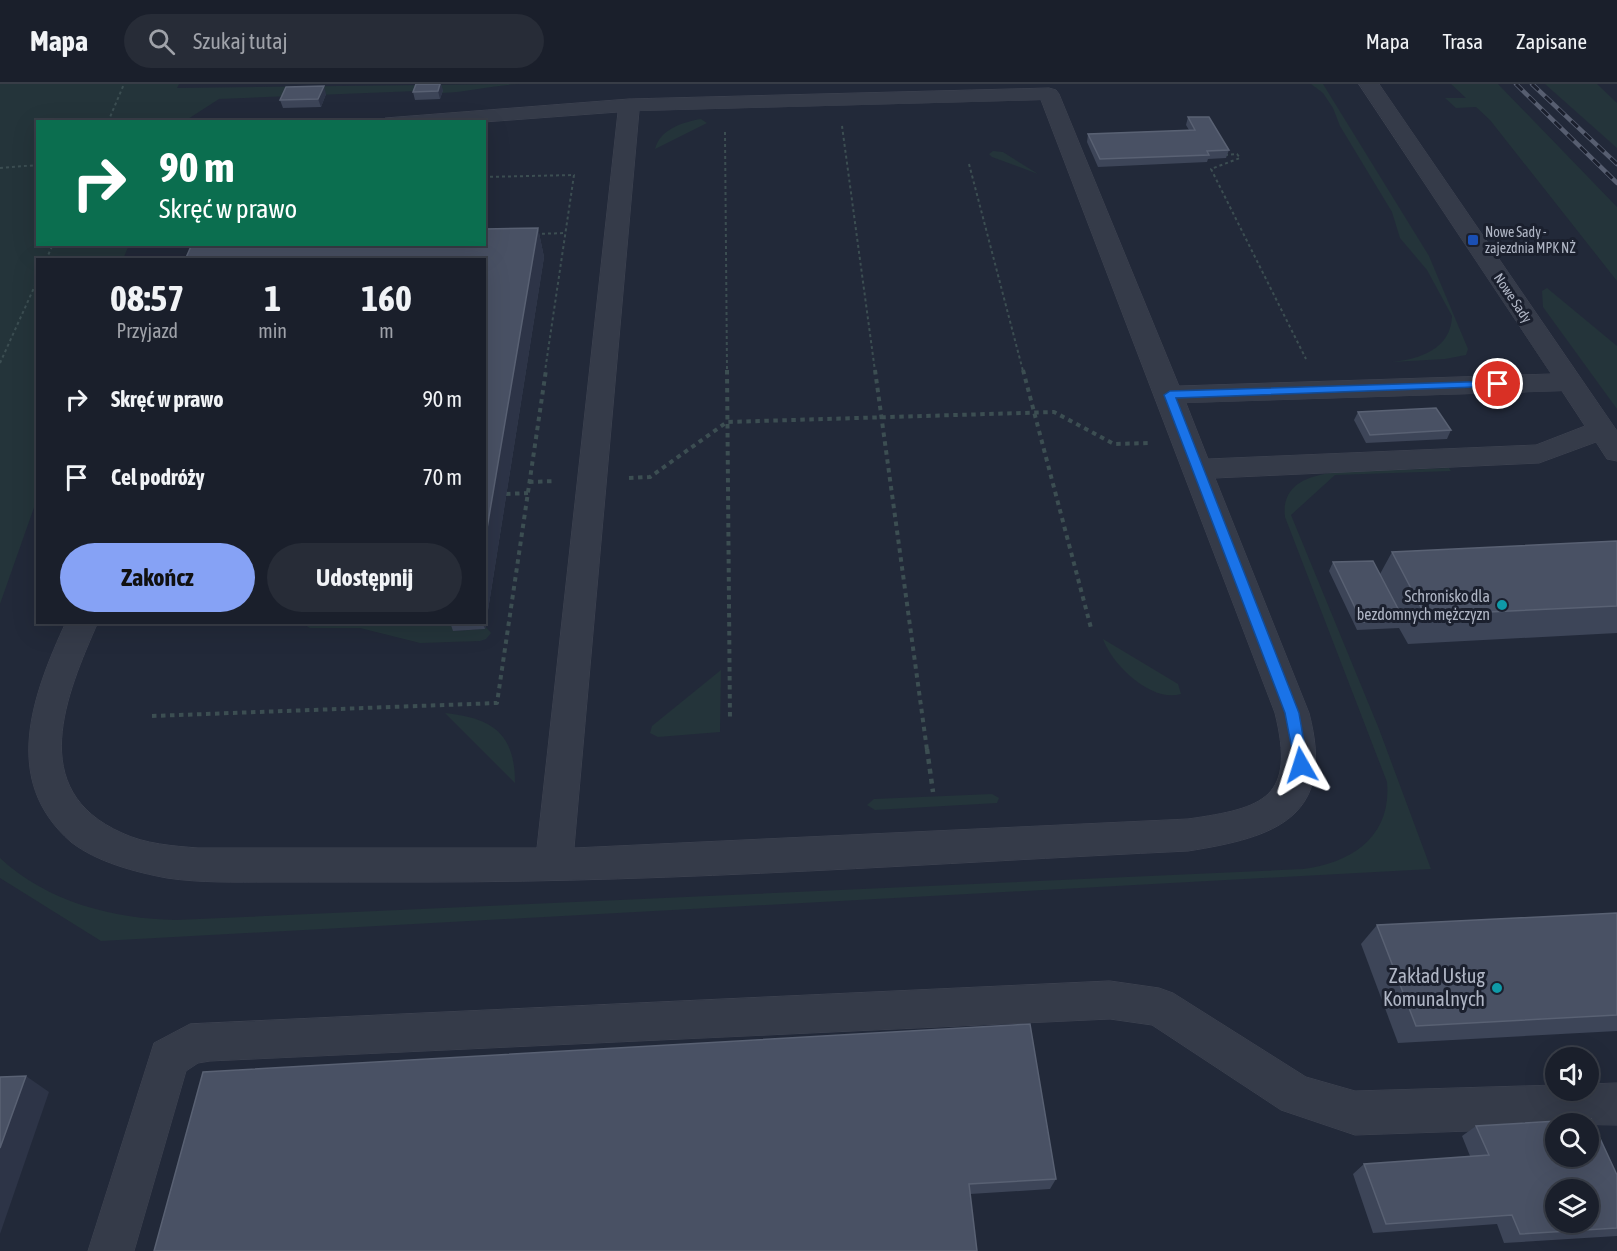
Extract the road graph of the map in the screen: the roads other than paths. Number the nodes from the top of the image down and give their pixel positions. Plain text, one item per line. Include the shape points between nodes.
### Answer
1 (1369, 84) edge
2 (629, 105) junction
3 (420, 120) edge
4 (1569, 382) junction
5 (1170, 395) junction
6 (1601, 430) junction
7 (1617, 452) edge
8 (1193, 455) junction
9 (81, 624) edge
10 (554, 865) junction
11 (1617, 1104) edge
12 (111, 1251) edge

1 - 4 street, Nowe Sady
2 - 3 street
2 - 5 street via 1048,94
2 - 10 street
4 - 5 street
4 - 6 street, Nowe Sady
5 - 8 street
6 - 7 street, Nowe Sady
6 - 8 street via 1539,454
8 - 10 street via 1292,713 1298,738 1301,765 1292,790 1275,810 1252,822 1188,835
9 - 10 street via 53,693 44,729 44,760 51,791 68,818 96,840 130,855 198,865
11 - 12 street via 1355,1113 1296,1095 1159,1007 1110,1000 210,1041 190,1044 169,1058

